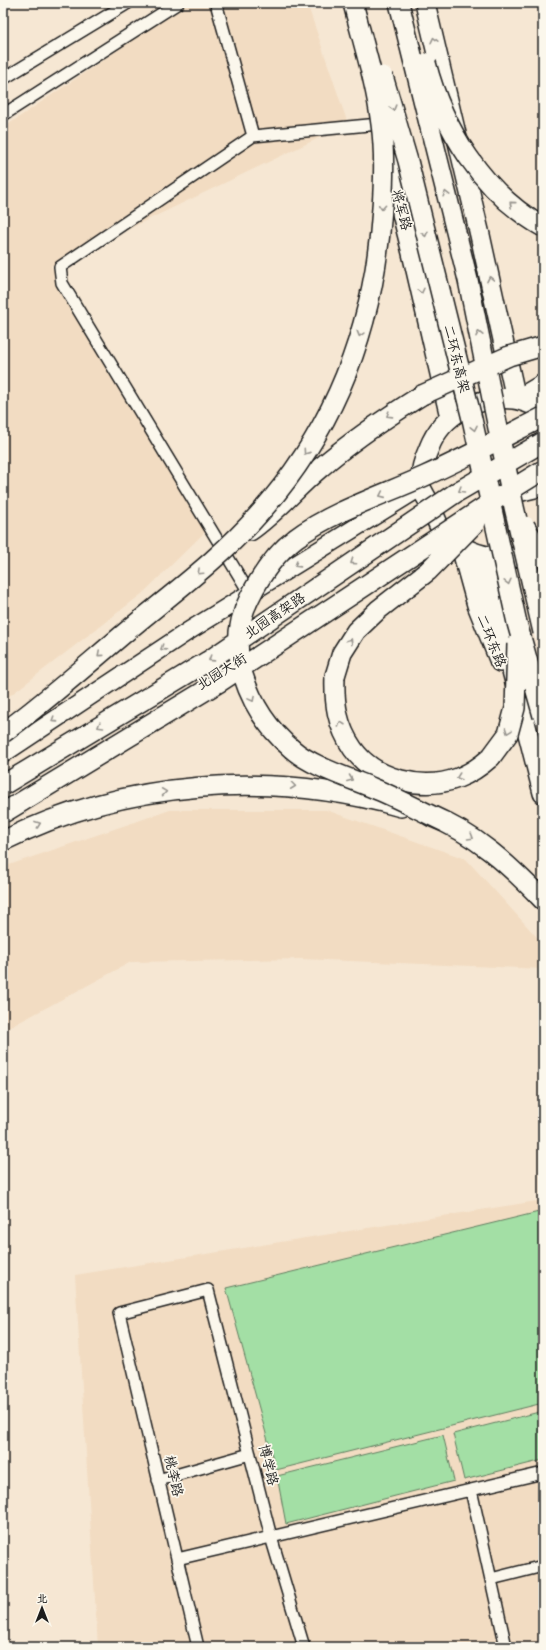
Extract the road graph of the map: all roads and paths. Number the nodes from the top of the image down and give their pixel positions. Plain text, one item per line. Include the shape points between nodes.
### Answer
1 (128, 3) edge
2 (178, 3) edge
3 (216, 3) edge
4 (347, 3) edge
5 (353, 3) edge
6 (364, 3) edge
7 (399, 3) edge
8 (409, 3) edge
9 (425, 3) edge
10 (3, 79) edge
11 (3, 115) edge
12 (379, 124) junction
13 (252, 136) junction
14 (543, 227) edge
15 (543, 346) edge
16 (543, 383) edge
17 (516, 399) junction
18 (543, 409) edge
19 (543, 417) edge
20 (450, 418) junction
21 (543, 442) edge
22 (543, 470) edge
23 (543, 486) edge
24 (422, 487) junction
25 (508, 501) junction
26 (443, 532) junction
27 (229, 545) junction
28 (461, 547) junction
29 (540, 552) edge
30 (484, 556) junction
31 (250, 594) junction
32 (543, 602) edge
33 (517, 623) junction
34 (543, 632) edge
35 (543, 716) edge
36 (528, 732) junction
37 (3, 733) edge
38 (3, 754) edge
39 (3, 785) edge
40 (543, 793) edge
41 (3, 814) edge
42 (446, 822) junction
43 (3, 840) edge
44 (543, 900) edge
45 (119, 1313) joint
46 (250, 1454) junction
47 (543, 1473) edge
48 (158, 1480) junction
49 (471, 1490) junction
50 (271, 1537) junction
51 (177, 1559) junction
52 (543, 1566) edge
53 (491, 1579) junction
54 (198, 1647) edge
55 (304, 1647) edge
56 (506, 1647) edge

1 - 10 street
2 - 11 street
3 - 13 street
4 - 12 highway, 将军路
5 -> 27 highway, bridge via 381,125 384,175 380,242 371,295 352,360 333,405 311,444 259,514
6 -> 33 highway, 二环东高架, bridge via 408,161 470,411
25 -> 7 highway, 二环东高架, bridge via 468,280
14 -> 8 highway, bridge via 505,198 486,179 462,148 440,105 427,70
17 -> 9 highway
12 - 13 street
12 -> 20 highway, 将军路
13 - 31 street via 60,267 62,283
15 -> 27 highway, bridge via 509,356 436,388 380,421 320,468 264,522
16 - 17 main road
17 - 18 highway
17 - 20 highway via 492,399 470,405
19 -> 42 highway, bridge via 427,475 326,520 296,538 278,554 257,583 244,610 238,635 238,659 250,696 266,722 292,750 331,772
20 - 24 highway via 433,437 424,461
21 -> 39 highway, 北园高架路, bridge via 457,492 208,661
22 - 25 highway, 北园高架路, bridge
23 - 25 highway, bridge
24 - 26 highway
24 -> 31 main road
25 - 29 highway, bridge
33 -> 25 highway, bridge via 515,708 508,734 491,757 476,770 457,779 431,783 408,782 387,775 371,765 354,749 342,729 334,701 334,676 342,653 356,631 378,610 428,571
25 - 34 highway, 二环东高架, bridge
25 - 41 highway, 北园高架路, bridge
26 - 28 highway
26 - 41 main road, 北园大街 via 55,778
27 -> 37 highway, bridge via 194,578 45,702
28 - 30 highway
28 - 36 highway, 二环东路 via 477,604
29 - 30 highway via 508,558
29 - 32 highway
30 - 36 highway, 二环东路
31 -> 38 main road via 187,632
33 - 35 highway, 二环东高架, bridge
36 - 40 highway, 二环东路
43 -> 42 highway, bridge via 34,825 121,799 240,784 284,785 366,797
42 -> 44 highway via 508,864
45 - 46 street, 博学路 via 208,1290
45 - 48 street, 桃李路
46 - 48 street
46 - 50 street, 博学路
47 - 49 street
48 - 51 street, 桃李路
49 - 50 street
49 - 53 street
50 - 51 street
50 - 55 street, 博学路
51 - 54 street, 桃李路
52 - 53 street
53 - 56 street

